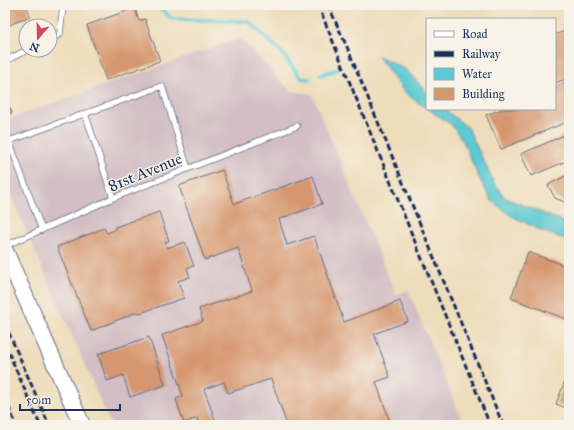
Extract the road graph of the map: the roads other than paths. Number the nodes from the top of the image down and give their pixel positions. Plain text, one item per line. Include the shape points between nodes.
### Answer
1 (62, 5) edge
2 (58, 35) edge
3 (18, 54) edge
4 (5, 61) edge
5 (85, 113) junction
6 (297, 126) dead end
7 (188, 168) junction
8 (113, 198) junction
9 (42, 230) junction
10 (5, 246) edge
11 (5, 250) edge
12 (82, 425) edge

1 - 2 lane
3 - 4 lane
5 - 7 lane via 162,86
5 - 8 lane
5 - 9 lane via 9,141
6 - 7 lane, 81st Avenue
7 - 8 lane, 81st Avenue
8 - 9 lane, 81st Avenue
9 - 10 lane, 81st Avenue
11 - 12 main road

